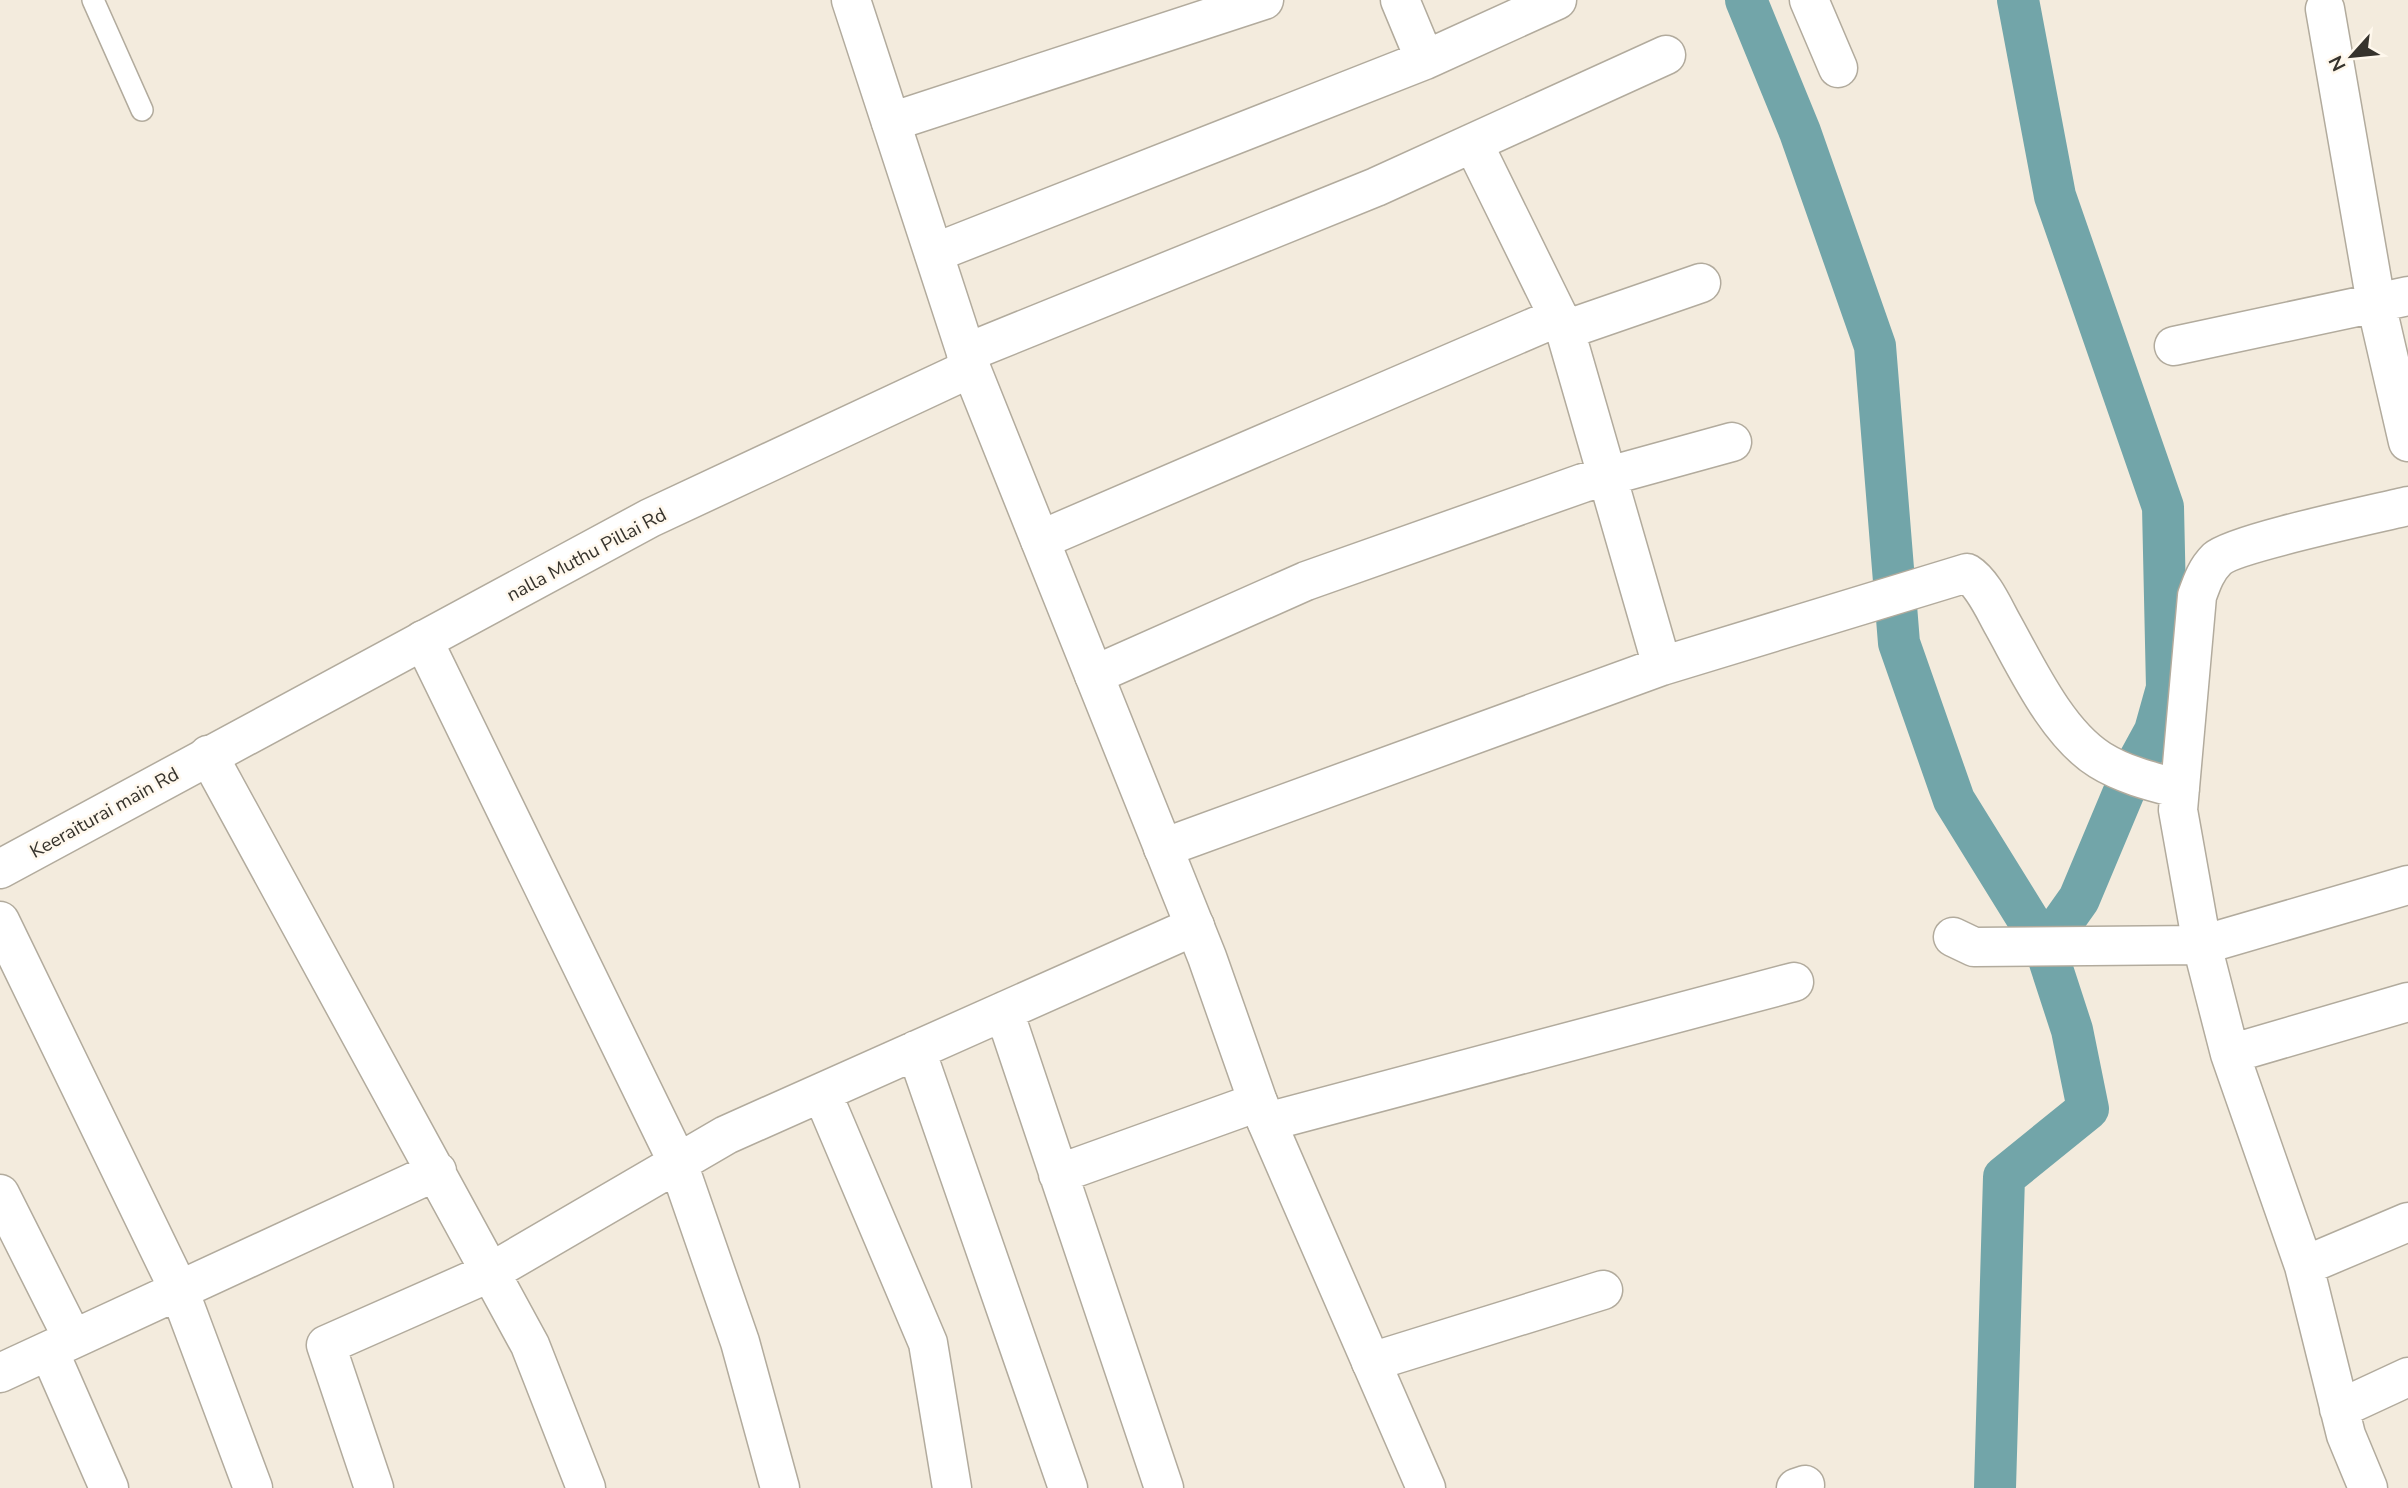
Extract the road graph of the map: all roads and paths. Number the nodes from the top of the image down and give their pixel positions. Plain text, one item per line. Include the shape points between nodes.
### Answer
1 (93, 0) edge
2 (851, 0) edge
3 (1264, 0) edge
4 (1400, 0) edge
5 (1557, 0) edge
6 (1810, 0) edge
7 (2325, 9) dead end
8 (1666, 55) dead end
9 (1425, 60) junction
10 (1838, 68) dead end
11 (142, 110) dead end
12 (891, 122) junction
13 (1473, 143) junction
14 (934, 253) junction
15 (1700, 283) dead end
16 (2392, 299) edge
17 (1561, 324) junction
18 (2174, 346) dead end
19 (969, 360) junction
20 (1732, 442) dead end
21 (2408, 442) edge
22 (1608, 476) junction
23 (2408, 506) edge
24 (1040, 540) junction
25 (423, 640) junction
26 (1662, 666) junction
27 (1094, 675) junction
28 (208, 755) junction
29 (2164, 785) junction
30 (1163, 848) junction
31 (0, 869) edge
32 (2408, 885) edge
33 (0, 921) edge
34 (1195, 926) junction
35 (1953, 937) dead end
36 (2203, 945) junction
37 (1794, 982) dead end
38 (2408, 1002) edge
39 (1004, 1011) junction
40 (916, 1050) junction
41 (2230, 1054) junction
42 (822, 1093) junction
43 (1262, 1112) junction
44 (678, 1163) junction
45 (437, 1171) junction
46 (1058, 1174) junction
47 (0, 1194) edge
48 (2408, 1222) edge
49 (2304, 1266) junction
50 (491, 1272) junction
51 (179, 1290) junction
52 (1603, 1290) dead end
53 (61, 1345) junction
54 (1370, 1362) junction
55 (0, 1373) edge
56 (2408, 1377) edge
57 (2339, 1409) junction
58 (109, 1488) edge
59 (253, 1488) edge
60 (374, 1488) edge
61 (586, 1488) edge
62 (780, 1488) edge
63 (952, 1488) edge
64 (1068, 1488) edge
65 (1164, 1488) edge
66 (1426, 1488) edge
67 (2368, 1488) edge

1 - 11 lane
2 - 12 street
3 - 12 street
4 - 9 street
5 - 9 street
6 - 10 street
7 - 16 street
8 - 13 street, nalla Muthu Pillai Rd
9 - 14 street
12 - 14 street
13 - 17 street
13 - 19 street, nalla Muthu Pillai Rd
14 - 19 street
15 - 17 street
16 - 18 street
16 - 21 street
17 - 22 street
17 - 24 street
19 - 24 street
19 - 25 street, nalla Muthu Pillai Rd via 650,518
20 - 22 street
22 - 26 street
22 - 27 street via 1306,581
23 - 29 street via 2250,546 2219,557 2205,573
24 - 27 street
25 - 28 street, nalla Muthu Pillai Rd
25 - 44 street
26 - 29 street via 1961,573 1972,576 2068,730 2099,759
26 - 30 street
27 - 30 street
28 - 31 street, Keeraiturai main Rd
28 - 45 street
29 - 36 street via 2178,810
30 - 34 street
32 - 36 street
33 - 51 street
34 - 39 street
34 - 43 street
35 - 36 street via 1973,947
36 - 41 street
37 - 43 street
38 - 41 street
39 - 40 street
39 - 46 street
40 - 42 street
40 - 64 street
41 - 49 street
42 - 44 street via 726,1135
42 - 63 street via 928,1343
43 - 46 street
43 - 54 street
44 - 50 street
44 - 62 street via 740,1342
45 - 50 street
45 - 51 street
46 - 65 street
47 - 53 street
48 - 49 street
49 - 57 street
50 - 60 street via 326,1345
50 - 61 street via 530,1345
51 - 53 street
51 - 59 street
52 - 54 street
53 - 55 street
53 - 58 street
54 - 66 street
56 - 57 street
57 - 67 street

